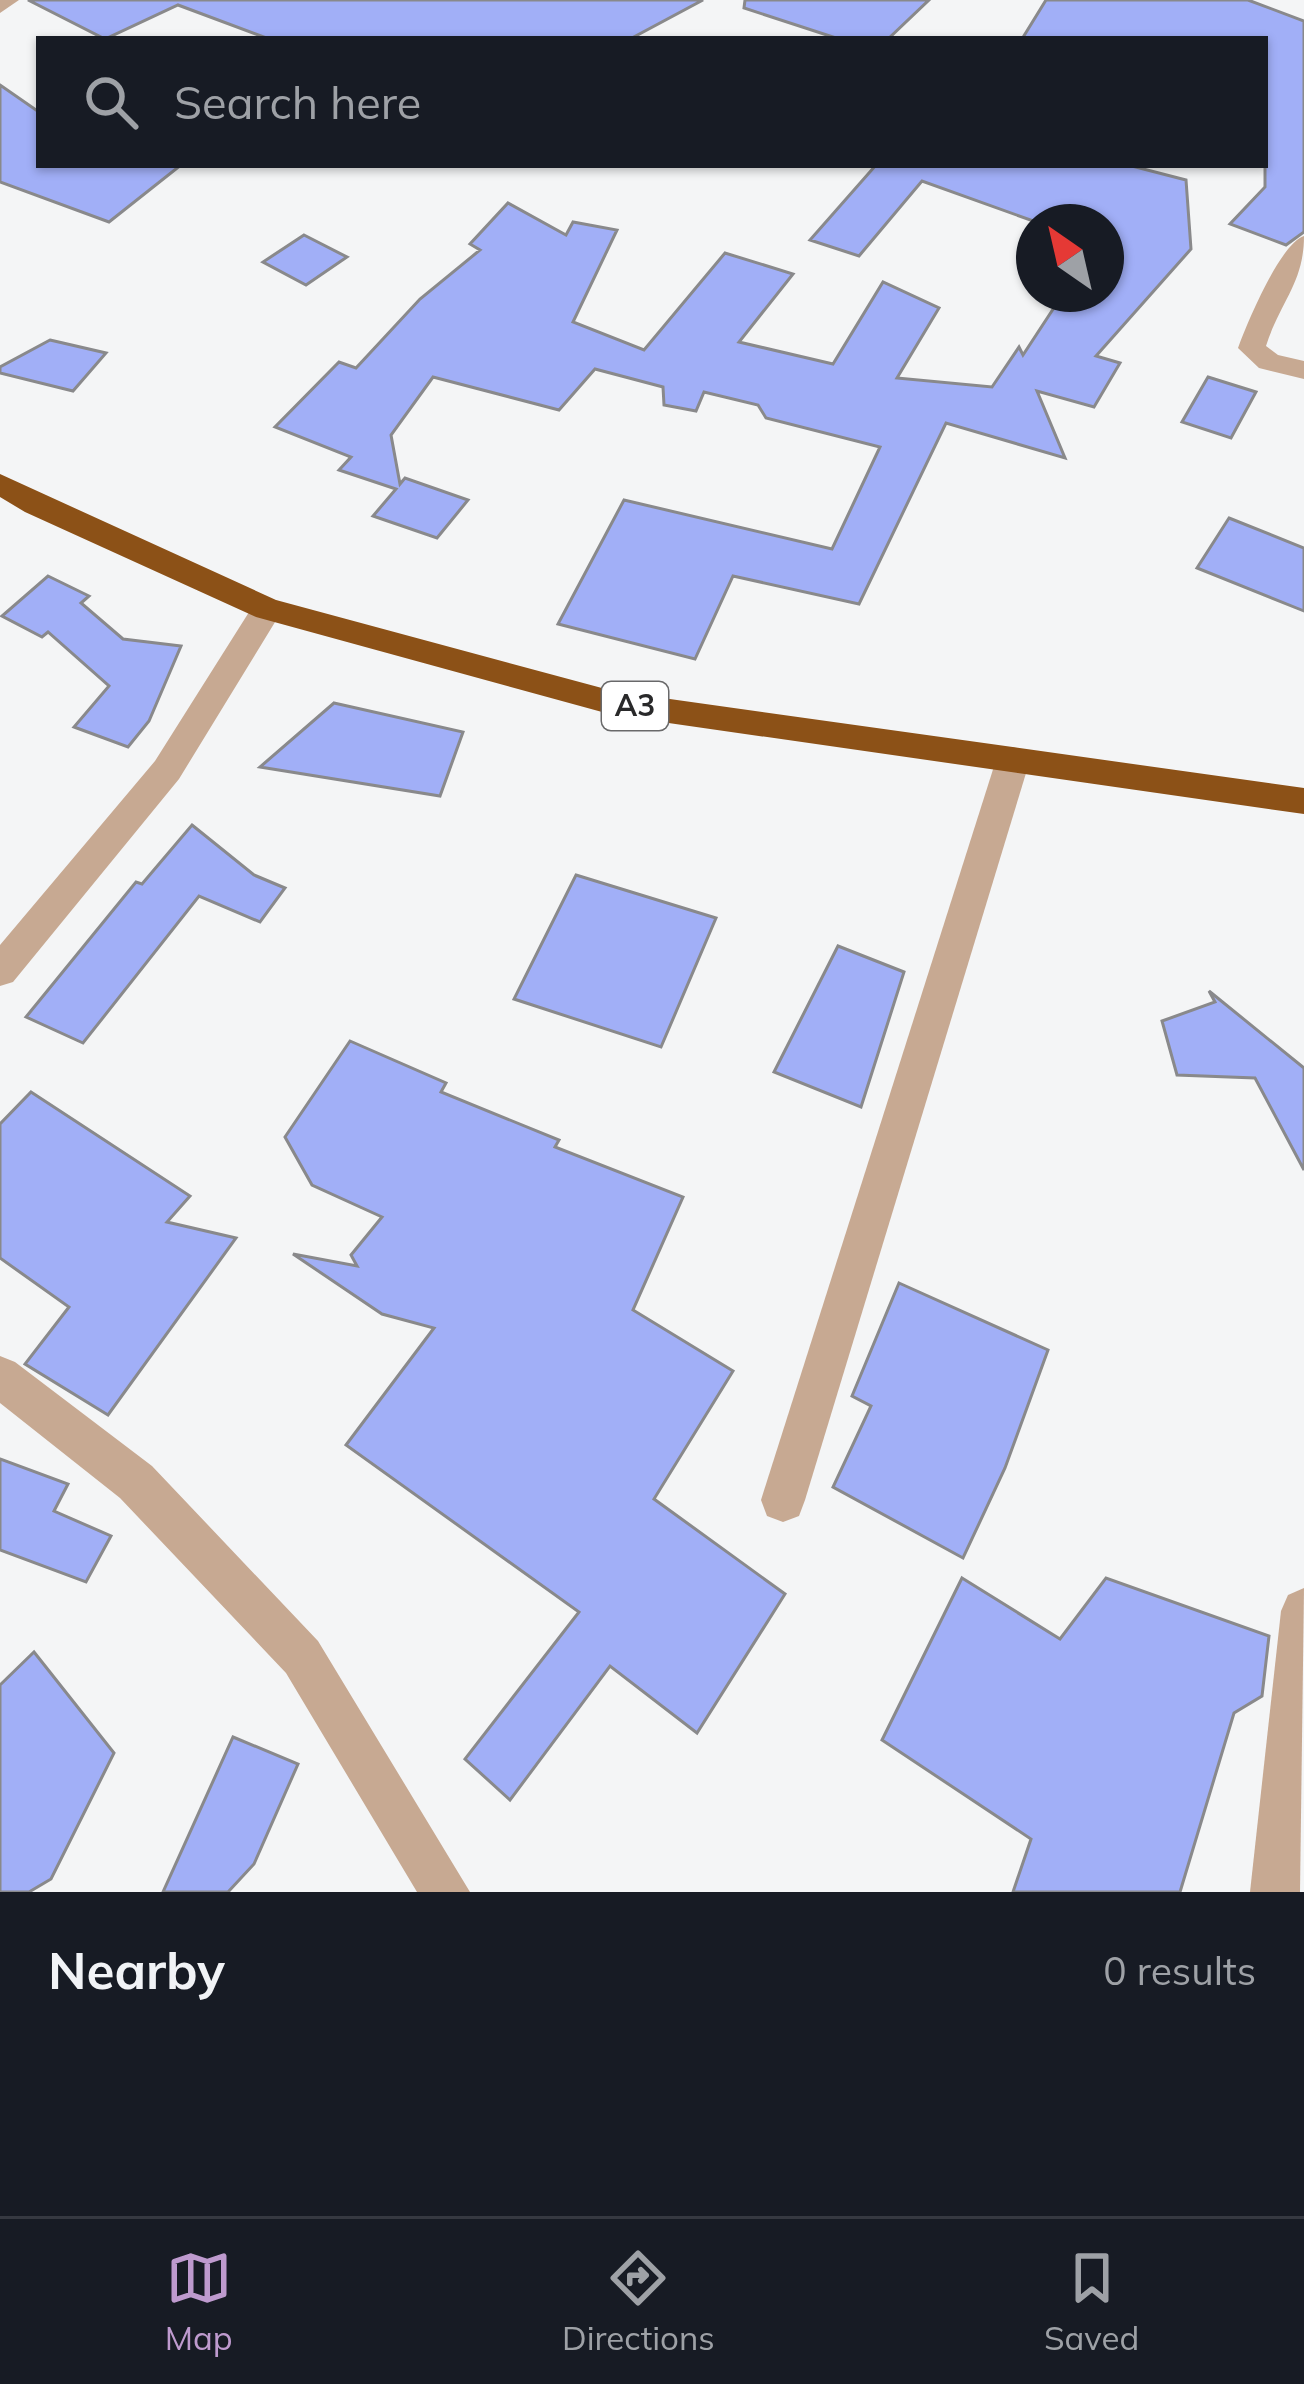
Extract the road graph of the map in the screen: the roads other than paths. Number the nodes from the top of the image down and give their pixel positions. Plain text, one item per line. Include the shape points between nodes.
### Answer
1 (8, 0) edge
2 (0, 6) edge
3 (1304, 244) edge
4 (1304, 370) edge
5 (0, 484) edge
6 (267, 609) junction
7 (1012, 760) junction
8 (1304, 801) edge
9 (0, 971) edge
10 (0, 1377) edge
11 (783, 1500) dead end
12 (1304, 1611) edge
13 (446, 1892) edge
14 (1275, 1892) edge

1 - 2 street
3 - 4 street via 1252,348 1269,362
5 - 6 highway, A3
6 - 7 highway, A3 via 613,703
6 - 9 street via 167,770
7 - 8 highway, A3
7 - 11 street
10 - 13 street via 136,1482 302,1657
12 - 14 street

